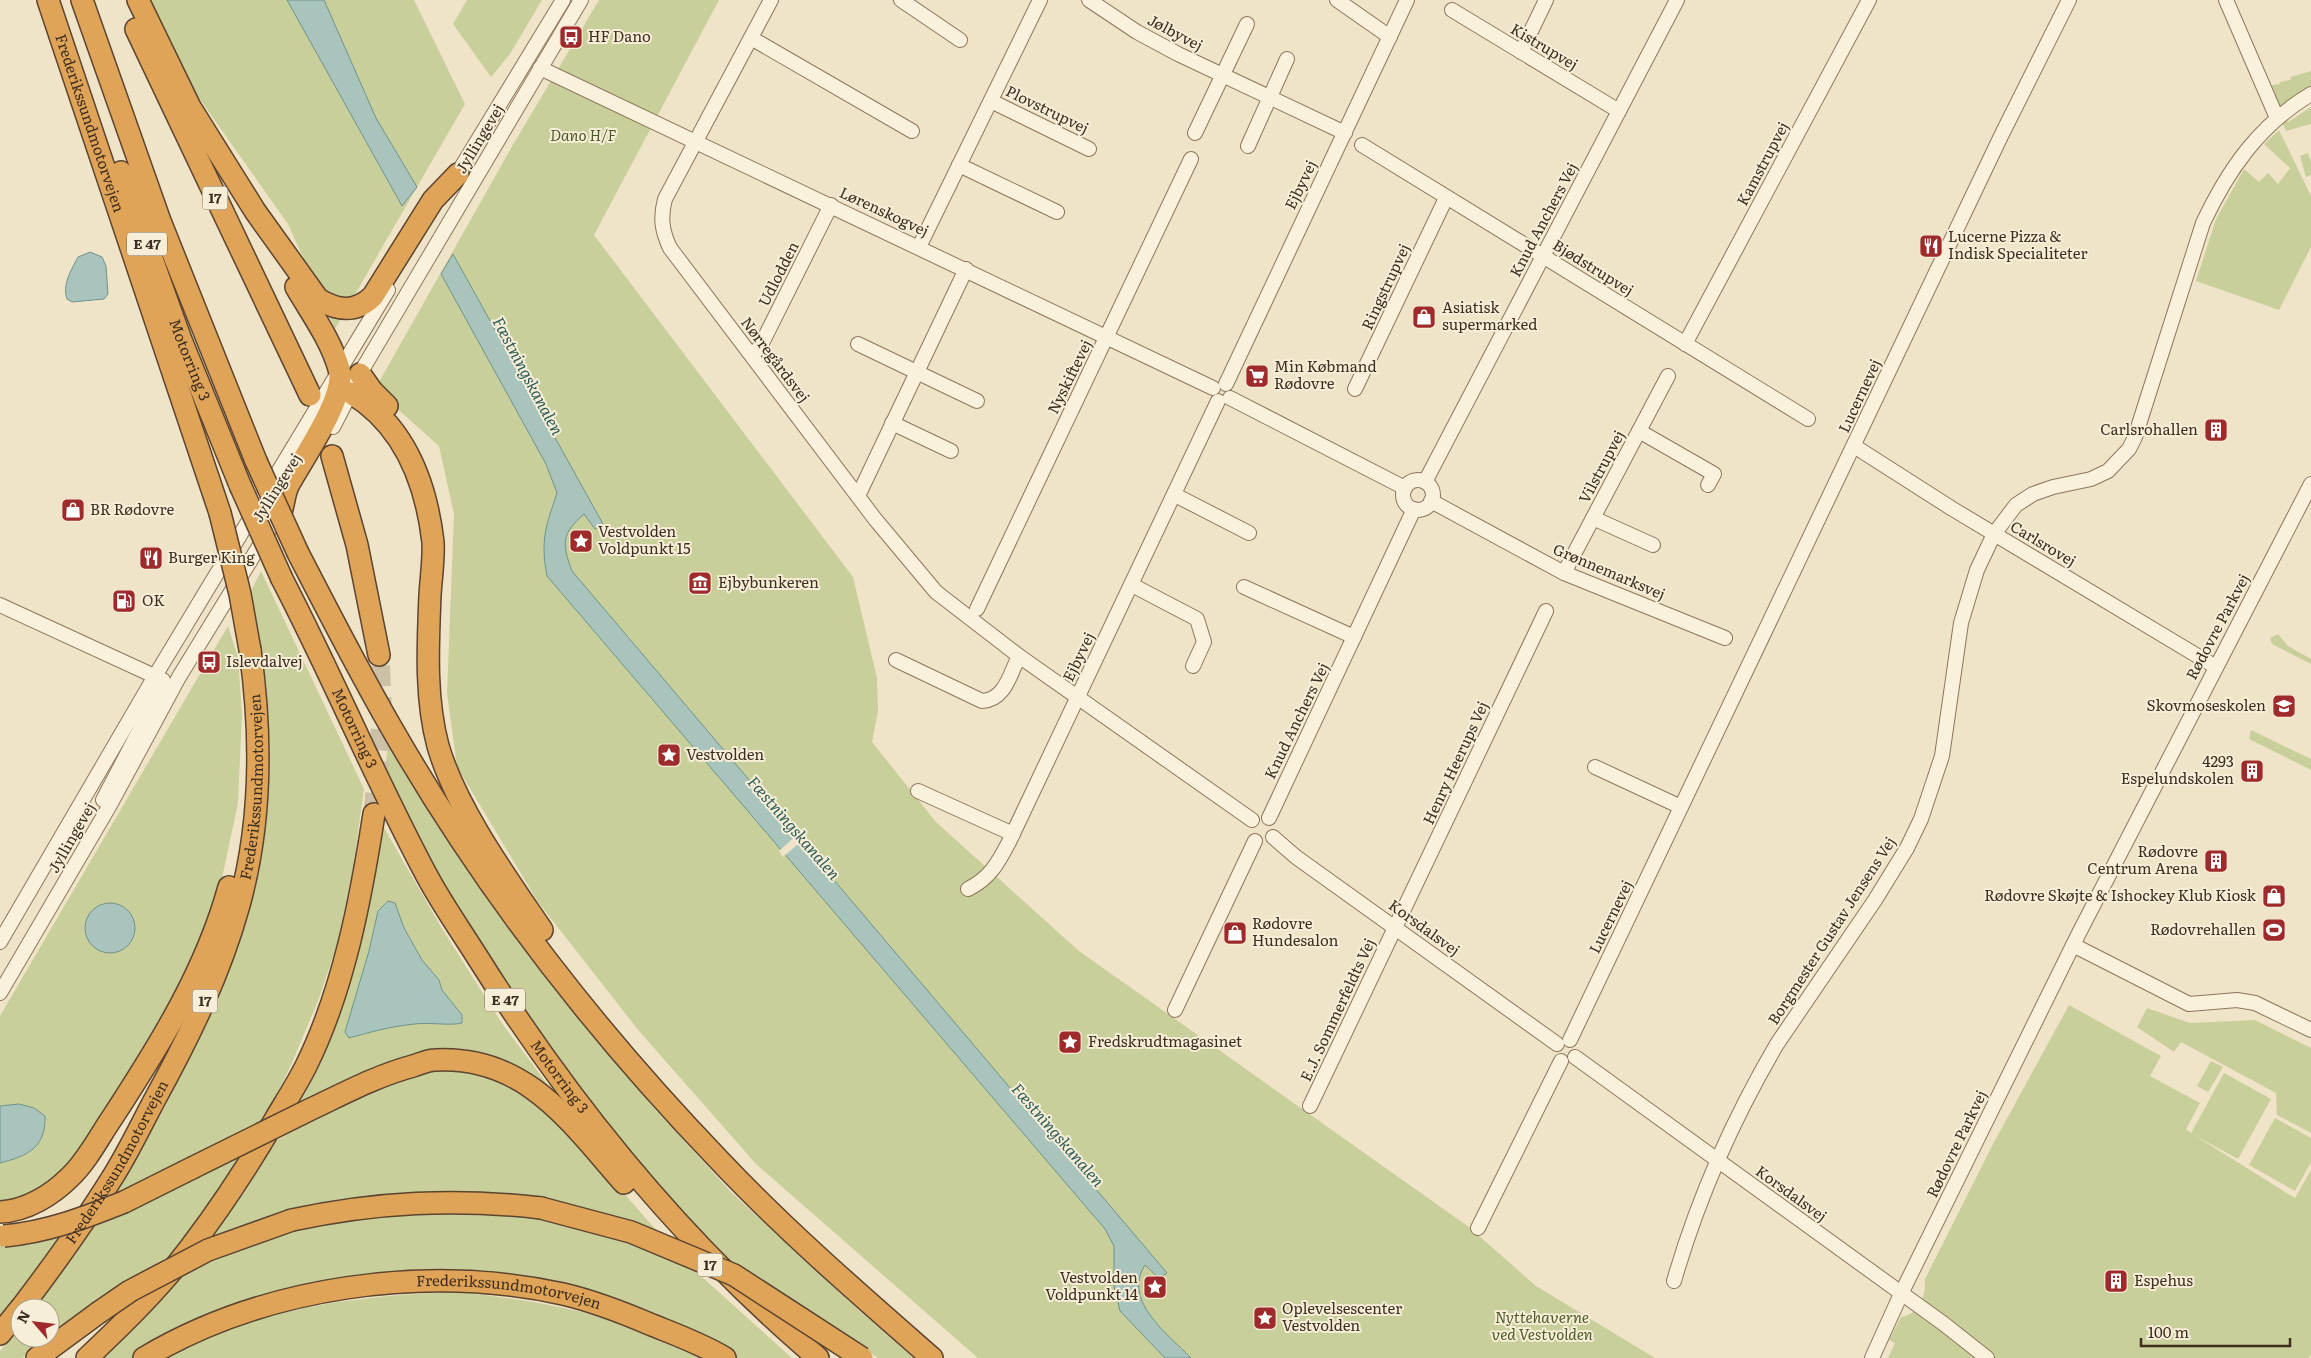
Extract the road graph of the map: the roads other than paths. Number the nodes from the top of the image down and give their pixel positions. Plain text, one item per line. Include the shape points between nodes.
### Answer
1 (48, 0) edge
2 (60, 0) edge
3 (82, 0) edge
4 (123, 0) edge
5 (138, 0) edge
6 (563, 0) edge
7 (581, 0) edge
8 (771, 0) edge
9 (901, 0) edge
10 (1040, 0) edge
11 (1089, 0) edge
12 (1337, 0) edge
13 (1407, 0) edge
14 (1546, 0) edge
15 (1677, 0) edge
16 (1869, 0) edge
17 (2069, 0) edge
18 (2226, 0) edge
19 (1452, 10) dead end
20 (1247, 24) dead end
21 (1390, 37) junction
22 (751, 38) junction
23 (960, 40) dead end
24 (1521, 52) junction
25 (1287, 59) dead end
26 (540, 68) junction
27 (1223, 76) junction
28 (2311, 94) edge
29 (1270, 98) junction
30 (990, 101) junction
31 (1619, 111) junction
32 (2277, 118) junction
33 (912, 131) dead end
34 (1195, 133) dead end
35 (1345, 133) junction
36 (695, 143) junction
37 (1362, 145) dead end
38 (1248, 146) dead end
39 (1089, 149) dead end
40 (1191, 159) dead end
41 (959, 165) junction
42 (458, 174) junction
43 (1446, 198) junction
44 (832, 205) junction
45 (254, 211) junction
46 (1057, 212) dead end
47 (919, 247) junction
48 (1544, 256) junction
49 (966, 269) junction
50 (1107, 336) junction
51 (858, 344) dead end
52 (1685, 344) junction
53 (752, 355) junction
54 (340, 370) junction
55 (917, 372) junction
56 (360, 374) junction
57 (1668, 376) dead end
58 (1355, 389) dead end
59 (1222, 393) junction
60 (330, 395) junction
61 (977, 400) dead end
62 (1808, 419) dead end
63 (892, 424) junction
64 (1639, 431) junction
65 (1854, 446) junction
66 (951, 451) dead end
67 (332, 456) dead end
68 (1424, 482) junction
69 (2311, 484) edge
70 (1708, 485) dead end
71 (1404, 488) junction
72 (1175, 495) junction
73 (858, 496) junction
74 (1431, 502) junction
75 (282, 509) joint
76 (1414, 510) junction
77 (1593, 518) junction
78 (1249, 533) dead end
79 (1994, 534) junction
80 (433, 544) junction
81 (1653, 545) dead end
82 (1564, 573) junction
83 (1132, 585) junction
84 (1244, 587) dead end
85 (0, 605) edge
86 (977, 609) dead end
87 (1546, 611) dead end
88 (1354, 637) junction
89 (1726, 638) dead end
90 (379, 655) tunnel mouth
91 (1019, 656) junction
92 (896, 660) dead end
93 (1193, 666) dead end
94 (2216, 667) junction
95 (155, 676) junction
96 (175, 684) junction
97 (256, 697) junction
98 (1077, 697) junction
99 (1595, 767) dead end
100 (918, 791) dead end
101 (1681, 807) junction
102 (374, 814) tunnel mouth
103 (1269, 818) junction
104 (1252, 820) junction
105 (1013, 834) junction
106 (1273, 837) junction
107 (1255, 841) junction
108 (78, 859) junction
109 (968, 889) dead end
110 (1395, 928) junction
111 (0, 942) edge
112 (2073, 945) junction
113 (0, 993) edge
114 (1175, 1010) dead end
115 (2311, 1030) edge
116 (605, 1033) junction
117 (1563, 1042) junction
118 (1575, 1057) junction
119 (1561, 1061) junction
120 (1310, 1106) dead end
121 (1718, 1161) junction
122 (0, 1212) edge
123 (1478, 1228) dead end
124 (2, 1235) edge
125 (1674, 1281) dead end
126 (1901, 1294) junction
127 (28, 1298) edge
128 (10, 1322) edge
129 (789, 1333) junction
130 (0, 1334) edge
131 (37, 1358) edge
132 (87, 1358) edge
133 (144, 1358) edge
134 (725, 1358) edge
135 (818, 1358) edge
136 (862, 1358) edge
137 (932, 1358) edge
138 (1872, 1358) edge
139 (1986, 1358) edge

1 - 97 highway, Frederikssundmotorvejen / 17, bridge via 220,513 240,594
2 - 129 highway, Motorring 3 / E 47, bridge via 181,340 240,485 282,579 428,878 514,1016 567,1090 651,1192 741,1289
3 - 116 highway, Motorring 3 / E 47, bridge via 160,221 256,461 298,553 391,728 468,850 533,942
4 - 60 highway, 17 via 209,186
5 - 45 highway via 190,107
6 - 42 street, Jyllingevej
7 - 26 street, Jyllingevej
8 - 22 street, Nørregårdsvej
9 - 23 street
10 - 30 street, Plovstrupvej
11 - 27 street, Jølbyvej via 1136,32
12 - 21 street
13 - 21 street, Ejbyvej
14 - 24 street
15 - 31 street, Knud Anchers Vej
16 - 52 street, Kamstrupvej
17 - 65 street, Lucernevej
18 - 32 street
19 - 24 street, Kistrupvej
20 - 27 street
21 - 35 street, Ejbyvej
22 - 33 street
22 - 36 street, Nørregårdsvej
24 - 31 street, Kistrupvej
25 - 29 street
26 - 36 street, Lørenskogvej
26 - 56 street, Jyllingevej
27 - 29 street, Jølbyvej
27 - 34 street
28 - 32 street, Borgmester Gustav Jensens Vej
29 - 35 street, Jølbyvej
29 - 38 street
30 - 39 street, Plovstrupvej
30 - 41 street, Plovstrupvej
31 - 48 street, Knud Anchers Vej
32 - 79 street, Borgmester Gustav Jensens Vej via 2231,170 2203,224 2129,449 2108,471 2091,479 2033,494 2016,505
35 - 59 street, Ejbyvej
36 - 44 street, Lørenskogvej
36 - 53 street, Nørregårdsvej via 665,199 662,231 670,248
37 - 43 street, Bjødstrupvej
40 - 50 street, Nyskiftevej
41 - 46 street
41 - 47 street, Plovstrupvej
42 - 45 highway via 433,200 373,296 358,308 338,308 318,300
42 - 54 street, Jyllingevej
43 - 48 street, Bjødstrupvej
43 - 58 street, Ringstrupvej
44 - 47 street, Lørenskogvej
44 - 53 street, Udlodden via 760,347
45 - 54 highway
47 - 49 street, Lørenskogvej
48 - 52 street, Bjødstrupvej
48 - 68 street, Knud Anchers Vej
49 - 50 street, Lørenskogvej
49 - 55 street
50 - 59 street, Lørenskogvej
50 - 86 street, Nyskiftevej
51 - 55 street
52 - 62 street, Bjødstrupvej
53 - 73 street, Nørregårdsvej
54 - 60 highway via 341,382
55 - 61 street
55 - 63 street
56 - 60 street, Jyllingevej
56 - 80 highway via 403,422 417,445 434,498 438,530
57 - 64 street, Vilstrupvej
59 - 71 street
59 - 72 street, Ejbyvej
60 - 75 highway via 288,486
60 - 80 highway via 370,404 403,444 416,470
60 - 95 street, Jyllingevej
63 - 66 street
63 - 73 street
64 - 70 street, Vilstrupvej via 1714,474
64 - 77 street, Vilstrupvej
65 - 79 street, Carlsrovej
65 - 101 street, Lucernevej
67 - 90 highway via 358,545
68 - 71 street via 1413,481
68 - 74 street via 1432,490
69 - 94 street, Rødovre Parkvej
71 - 76 street via 1403,499
72 - 78 street
72 - 83 street, Ejbyvej
73 - 91 street, Nørregårdsvej via 936,592
74 - 76 street via 1424,509
74 - 82 street, Grønnemarksvej
75 - 96 street, Jyllingevej
76 - 88 street, Knud Anchers Vej
77 - 81 street, Vilstrupvej
77 - 82 street, Vilstrupvej
79 - 94 street, Carlsrovej
79 - 121 street, Borgmester Gustav Jensens Vej via 1977,570 1961,623 1942,756 1921,819 1889,877 1762,1068
80 - 116 highway via 428,636 429,694 438,746 460,799 500,868 554,948
82 - 89 street, Grønnemarksvej
83 - 93 street via 1197,619 1204,642
83 - 98 street, Ejbyvej
84 - 88 street
85 - 95 street
87 - 110 street, Henry Heerups Vej
88 - 103 street, Knud Anchers Vej
91 - 92 street via 1001,693 991,701 982,701
91 - 98 street, Nørregårdsvej
94 - 112 street, Rødovre Parkvej
95 - 96 street
95 - 108 street via 161,689 94,816
95 - 111 street, Jyllingevej
96 - 108 street, Jyllingevej
97 - 122 highway via 246,805 236,859 223,910 196,974 144,1069 72,1176 34,1203
97 - 127 highway, Frederikssundmotorvejen / 17 via 258,749 254,827 239,904 206,1000 113,1178
98 - 104 street
98 - 105 street, Ejbyvej
99 - 101 street
100 - 105 street
101 - 117 street, Lucernevej
102 - 132 highway via 364,880 349,945 331,1003 306,1065 246,1168 189,1249
103 - 104 street via 1260,816
103 - 106 street via 1275,826
104 - 107 street via 1249,829
105 - 109 street, Ejbyvej via 995,868 981,883
106 - 107 street via 1265,842
106 - 110 street, Korsdalsvej
107 - 114 street
108 - 113 street, Jyllingevej
110 - 117 street, Korsdalsvej
110 - 120 street, E.J. Sommerfeldts Vej
112 - 115 street via 2189,1004 2236,1000 2255,1003
112 - 126 street, Rødovre Parkvej
116 - 137 highway, E 47 via 725,1167 802,1243
117 - 118 street via 1577,1050
117 - 119 street via 1556,1056
118 - 119 street via 1569,1062
118 - 121 street, Korsdalsvej
119 - 123 street
121 - 125 street, Borgmester Gustav Jensens Vej via 1690,1228
121 - 126 street, Korsdalsvej
124 - 129 highway, bridge via 58,1227 124,1202 386,1073 434,1060 465,1062 502,1069 558,1108 699,1265
126 - 138 street, Rødovre Parkvej
126 - 139 street, Korsdalsvej
128 - 130 highway, Frederikssundmotorvejen / 17
129 - 135 highway, Motorring 3 / E 47
131 - 136 highway, 17, bridge via 130,1291 208,1250 292,1220 361,1207 447,1201 541,1208 630,1232 734,1275
133 - 134 highway, Frederikssundmotorvejen via 201,1329 273,1304 344,1288 451,1281 508,1285 564,1294 631,1316

